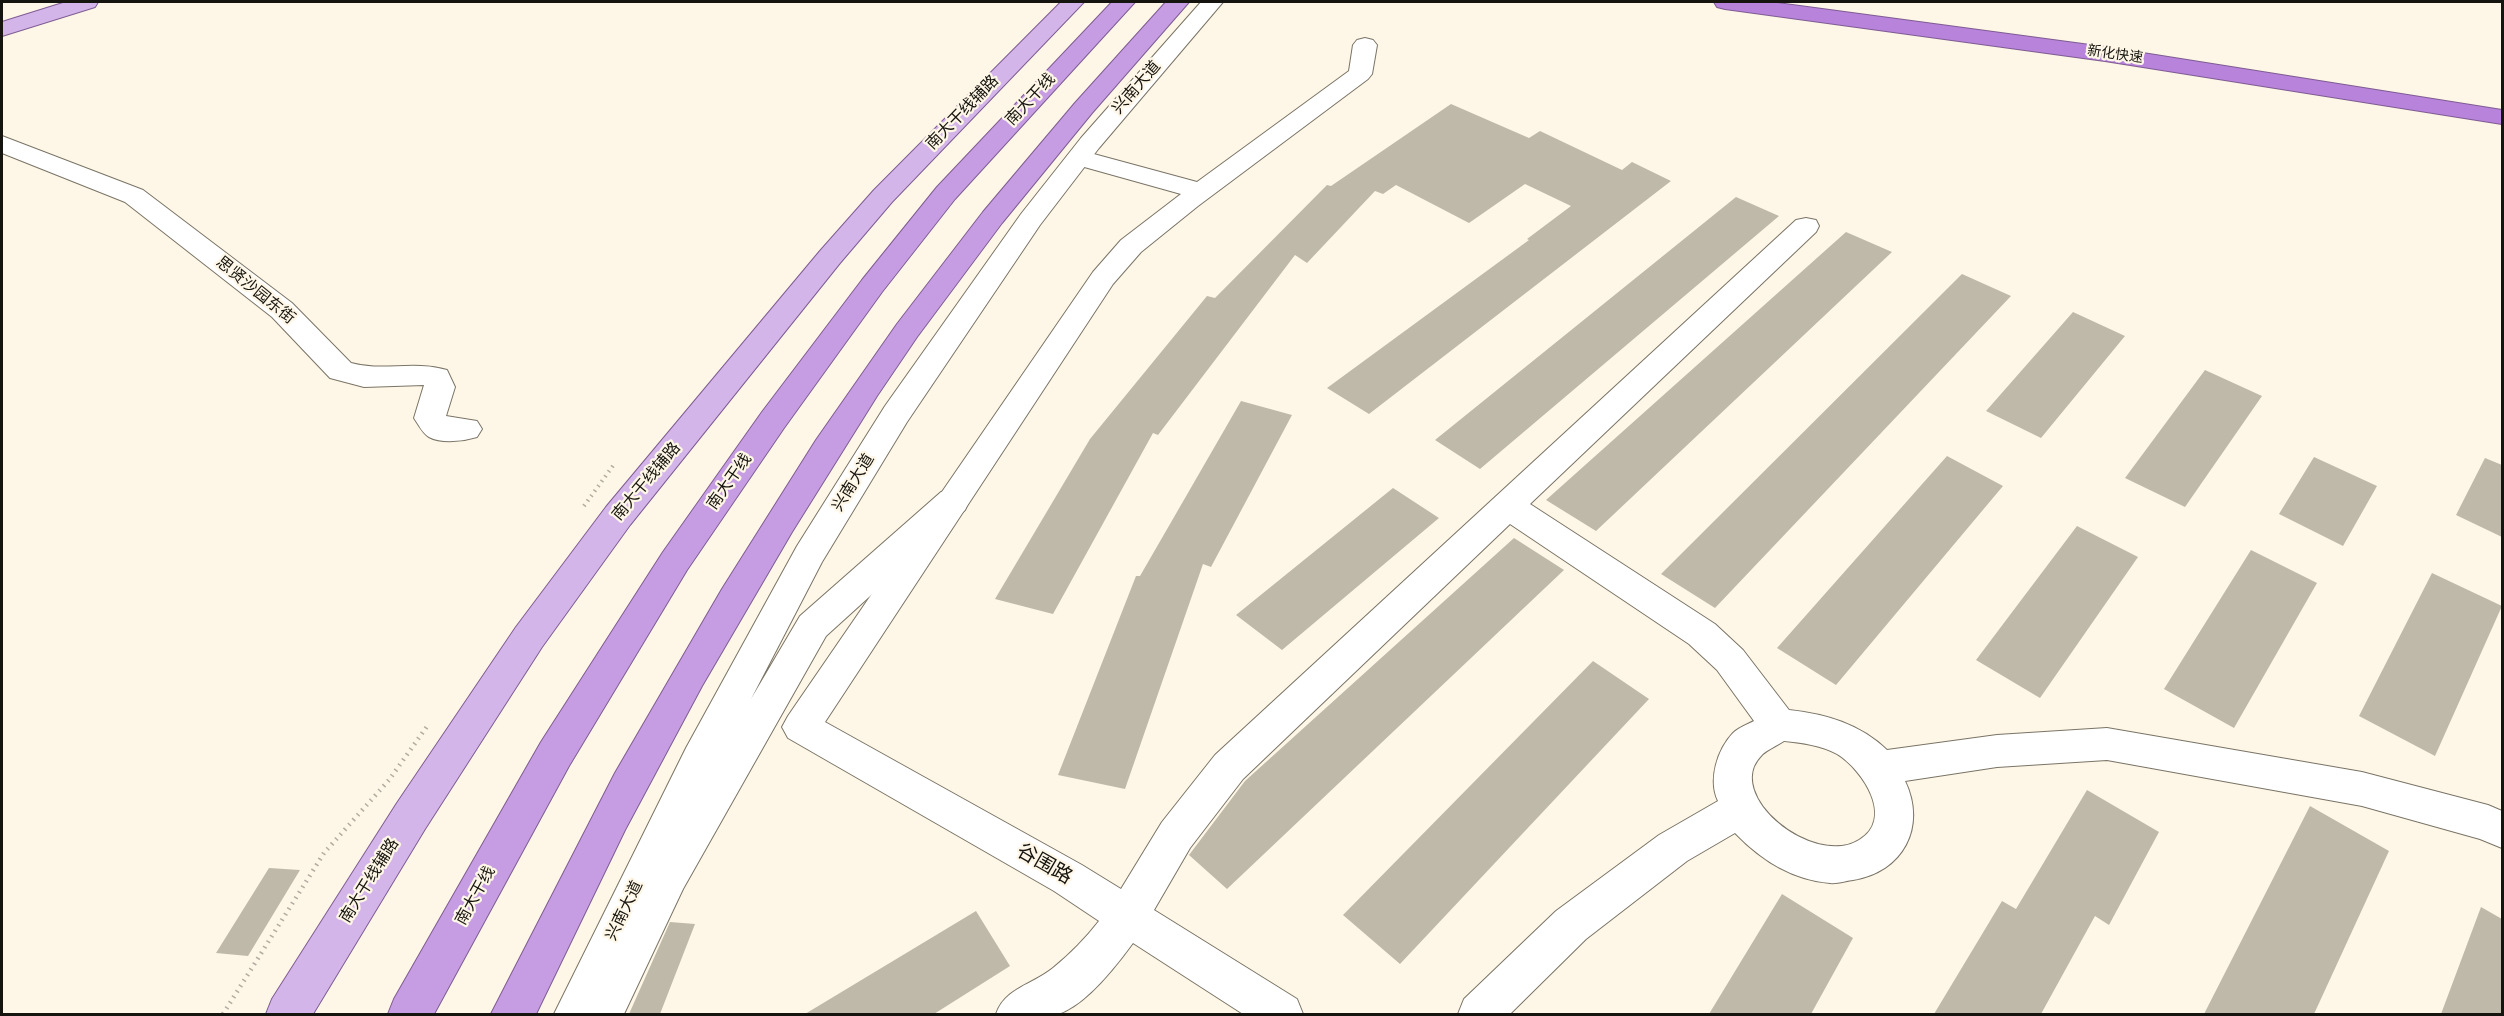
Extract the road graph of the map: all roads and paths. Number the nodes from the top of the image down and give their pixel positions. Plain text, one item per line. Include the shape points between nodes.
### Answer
1 (87, 2) edge
2 (1073, 2) edge
3 (1124, 2) edge
4 (1178, 2) edge
5 (1212, 2) edge
6 (1725, 2) edge
7 (2018, 20) dead end
8 (2, 29) edge
9 (1365, 45) dead end
10 (2313, 65) dead end
11 (2502, 117) edge
12 (2, 144) edge
13 (1079, 158) junction
14 (1201, 191) junction
15 (1806, 226) dead end
16 (466, 429) dead end
17 (615, 463) dead end
18 (953, 501) junction
19 (1508, 506) junction
20 (581, 511) dead end
21 (430, 722) dead end
22 (1779, 725) junction
23 (1878, 768) junction
24 (1740, 809) junction
25 (2502, 830) edge
26 (1128, 916) junction
27 (223, 1014) edge
28 (288, 1014) edge
29 (410, 1014) edge
30 (513, 1014) edge
31 (576, 1014) edge
32 (601, 1014) edge
33 (1018, 1014) edge
34 (1281, 1014) edge
35 (1480, 1014) edge

1 - 8 main road
2 - 28 main road, 南大干线辅路 via 883,196 618,516 529,637 411,816
3 - 29 highway, 南大干线 via 946,193 773,420 675,561 555,754
4 - 30 highway via 995,213 827,447 645,754
5 - 13 street, 兴南大道
6 - 11 highway, 新化快速 via 2128,57
7 - 10 highway, 新化快速
9 - 14 street via 1360,74
12 - 16 street, 思贤沙园东街 via 134,196 282,310 341,371 364,378 421,374 436,377 440,387 430,418 439,429
13 - 14 street
13 - 31 street, 兴南大道 via 958,321 809,555 700,760
14 - 18 street via 1131,246 1103,278
15 - 19 street
17 - 20 path
18 - 26 street, 谷围路 via 801,727
18 - 32 street via 813,626 669,876
19 - 22 street via 1702,634 1730,660
19 - 26 street via 1229,767 1176,835
21 - 27 path via 389,780 324,853
22 - 23 street via 1812,727 1837,736 1860,749
22 - 24 street via 1744,744 1734,763 1733,785
23 - 24 street via 1891,789 1895,811 1892,832 1880,849 1861,860 1837,865 1819,863 1781,850 1757,832
23 - 25 street via 1997,751 2107,744 2362,789
24 - 35 street via 1673,848 1571,925
26 - 33 street via 1096,958 1066,985
26 - 34 street, 谷围路

